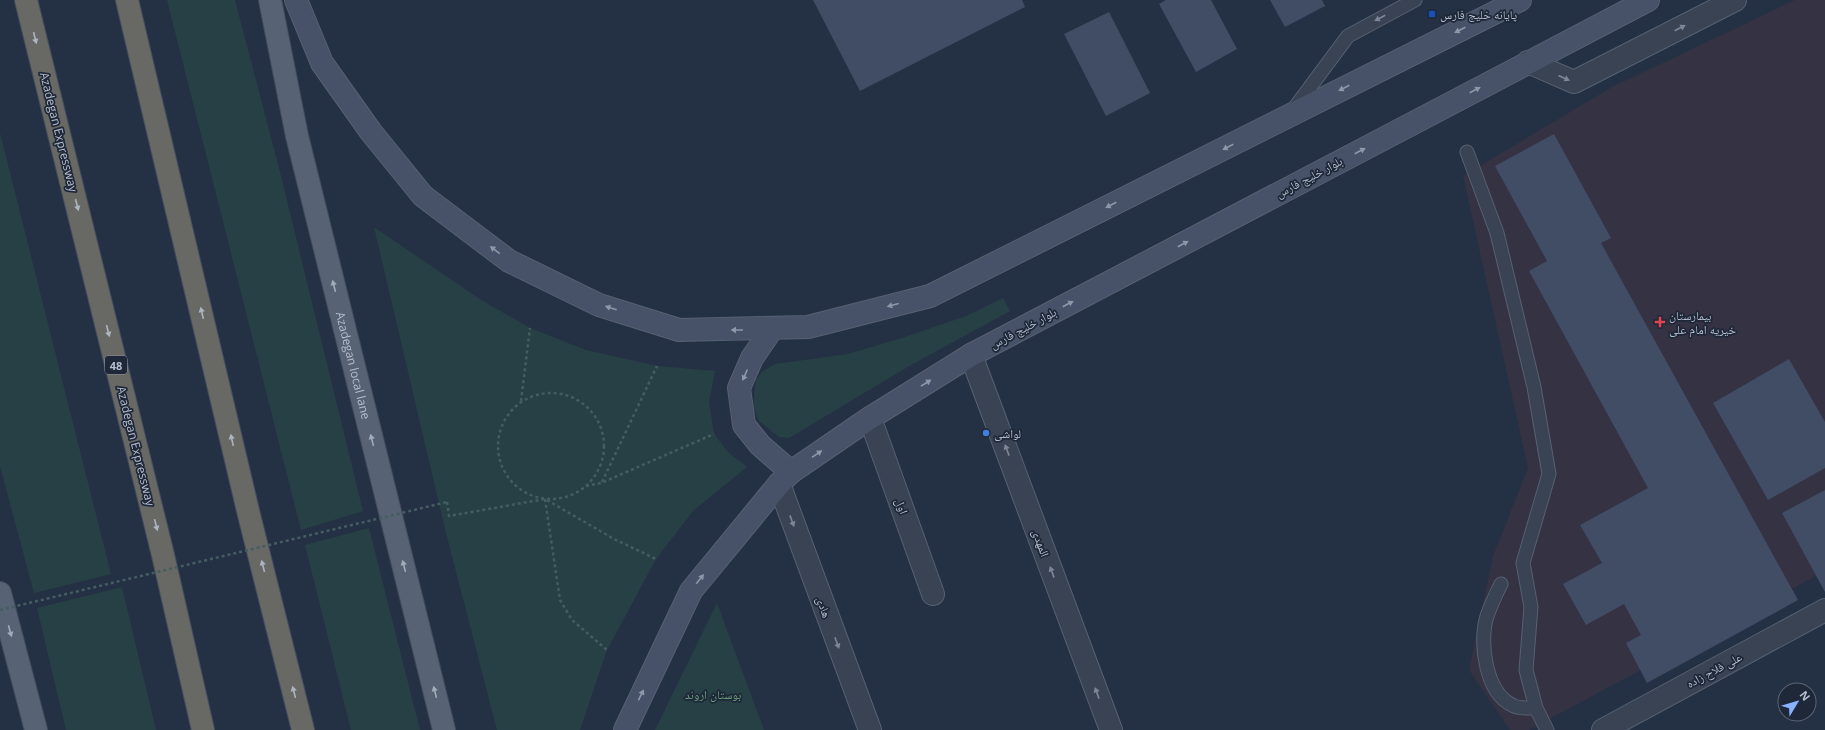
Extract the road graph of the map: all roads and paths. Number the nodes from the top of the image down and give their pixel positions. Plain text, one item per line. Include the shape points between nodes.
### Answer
1 (26, 0) edge
2 (128, 0) edge
3 (270, 0) edge
4 (296, 0) edge
5 (1415, 0) edge
6 (1520, 0) edge
7 (1648, 0) edge
8 (1735, 0) edge
9 (1528, 62) junction
10 (1290, 116) junction
11 (1467, 152) dead end
12 (530, 328) dead end
13 (772, 329) junction
14 (971, 355) junction
15 (657, 366) dead end
16 (520, 401) junction
17 (870, 418) junction
18 (714, 434) dead end
19 (785, 478) junction
20 (601, 483) junction
21 (585, 487) junction
22 (545, 499) junction
23 (656, 559) dead end
24 (1501, 584) dead end
25 (0, 594) edge
26 (933, 594) dead end
27 (0, 610) edge
28 (1825, 610) edge
29 (606, 650) dead end
30 (1536, 708) junction
31 (34, 727) edge
32 (204, 730) edge
33 (303, 730) edge
34 (444, 730) edge
35 (624, 730) edge
36 (870, 730) edge
37 (1111, 730) edge
38 (1547, 730) edge
39 (1603, 730) edge

1 -> 32 highway, Azadegan Expressway / 48
33 -> 2 highway
34 -> 3 main road, Azadegan local lane via 297,136
13 -> 4 main road via 680,330 599,304 510,261 423,196 394,161 322,63
5 -> 10 lane via 1348,36
6 -> 10 main road
7 - 9 main road, بلوار خلیج فارس
9 -> 8 street via 1574,82
14 -> 9 main road, بلوار خلیج فارس
10 -> 13 main road via 930,296 808,327
11 - 30 lane via 1497,233 1534,387 1549,474 1523,563 1531,607 1526,670
12 - 16 path
13 -> 19 main road via 752,358 739,388 744,425
17 -> 14 main road, بلوار خلیج فارس
37 -> 14 street, المهدی
15 - 20 path
16 - 21 path via 537,394 554,392 572,397 587,407 598,421 604,438 603,456 597,473
16 - 22 path via 500,426 497,443 499,459 505,474 516,486 529,495
19 -> 17 main road, بلوار خلیج فارس
17 - 26 street, اول
18 - 20 path
35 -> 19 main road, بلوار خلیج فارس via 691,591
19 -> 36 street, هادی
20 - 21 path
21 - 22 path via 573,495 560,499
22 - 23 path via 614,539
22 - 27 path, bridge via 449,516 447,502
22 - 29 path via 560,600 572,620
24 - 30 lane via 1486,624 1484,644 1489,676 1500,696 1513,706
25 -> 31 main road
28 - 39 street, علی فلاح زاده
30 - 38 lane

